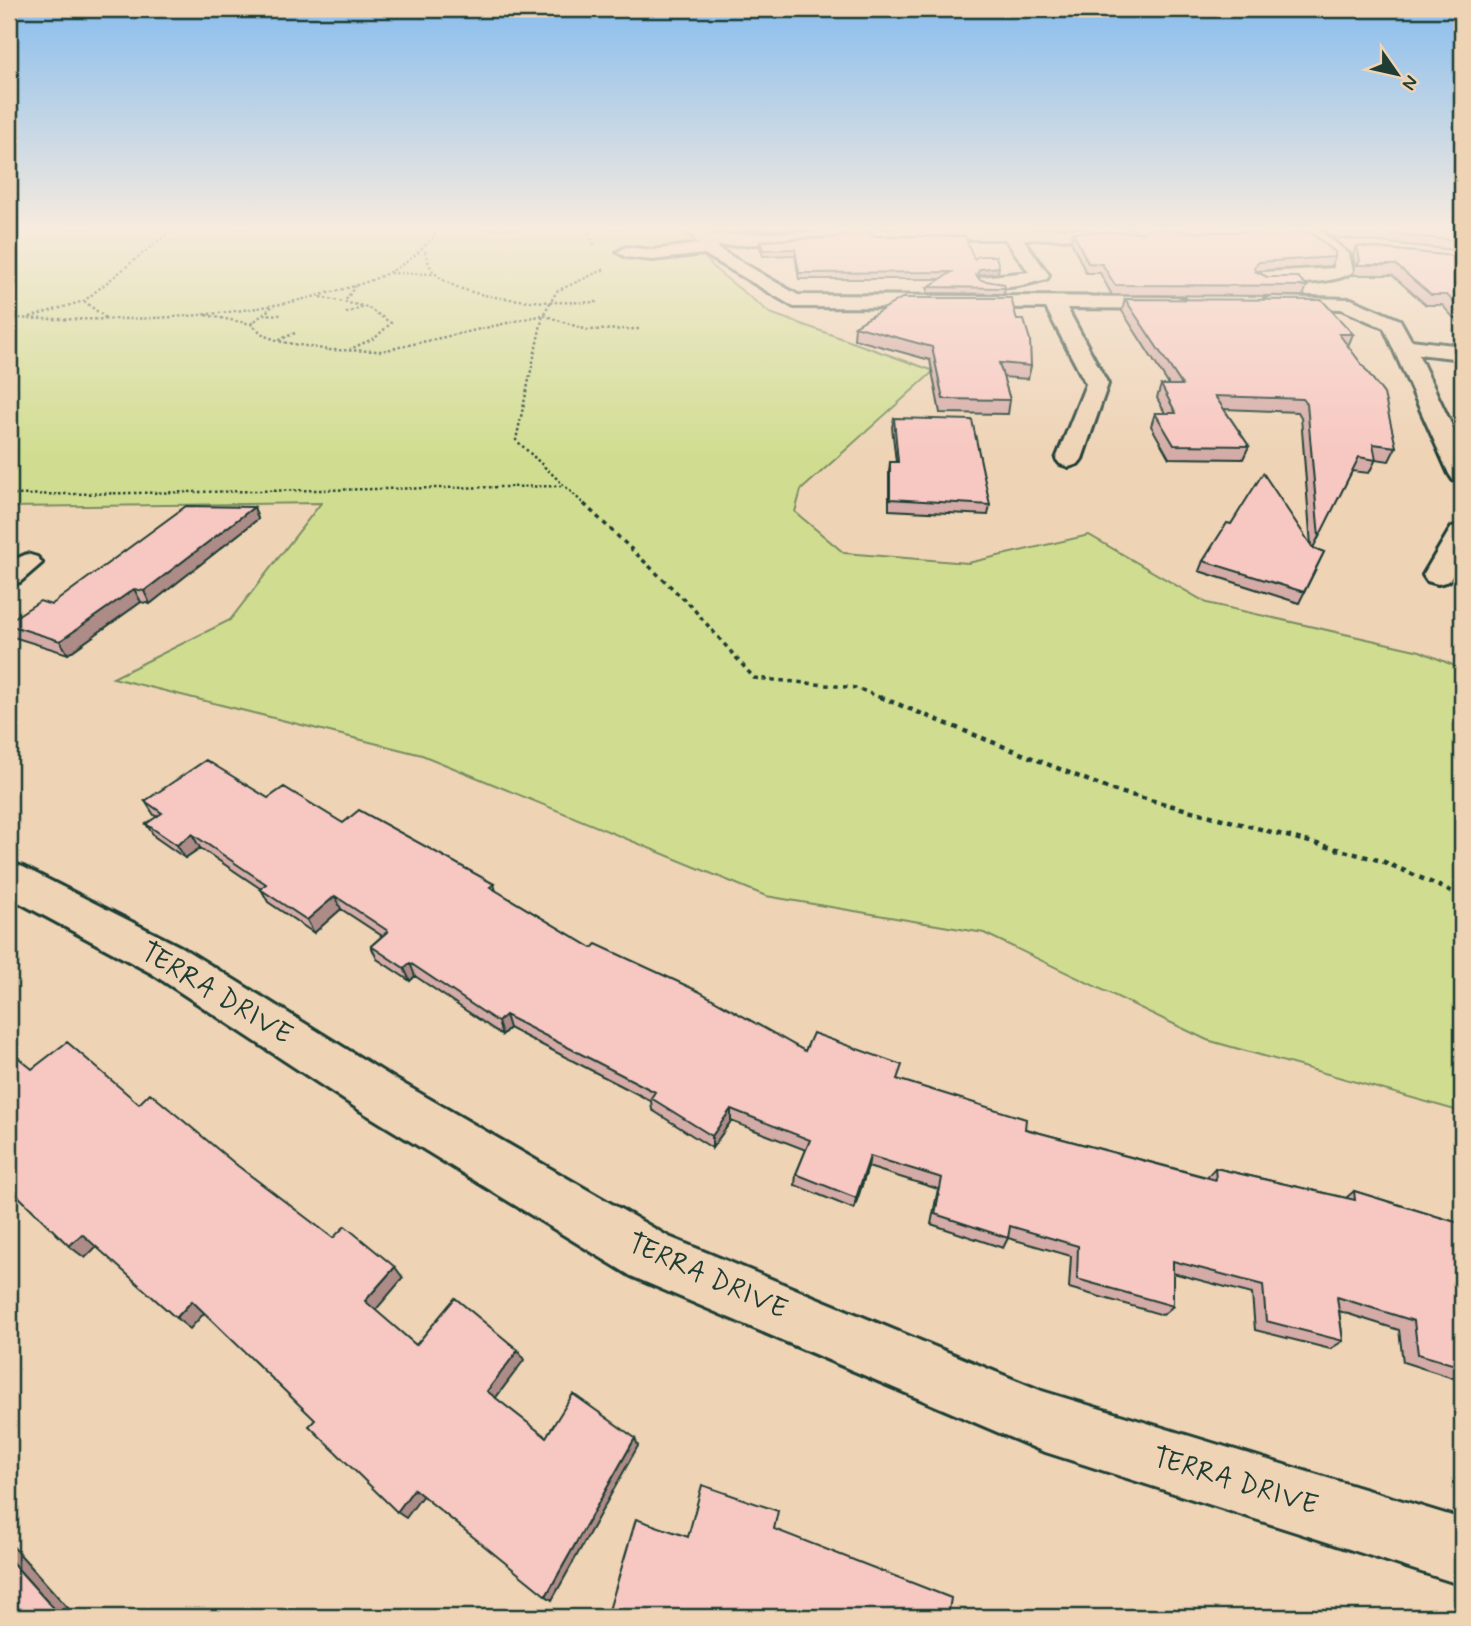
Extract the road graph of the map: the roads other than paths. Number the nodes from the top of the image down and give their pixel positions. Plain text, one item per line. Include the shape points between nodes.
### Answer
1 (1055, 305) edge
2 (1347, 305) edge
3 (1404, 346) junction
4 (1462, 352) edge
5 (1069, 459) dead end
6 (1462, 474) edge
7 (1462, 533) edge
8 (1438, 575) dead end
9 (9, 878) edge
10 (1462, 1552) edge

1 - 5 street via 1097,384
2 - 3 street via 1393,324
3 - 4 street
3 - 6 street
7 - 8 street
9 - 10 street, TERRA DRIVE via 166,960 379,1095 650,1257 1042,1422

